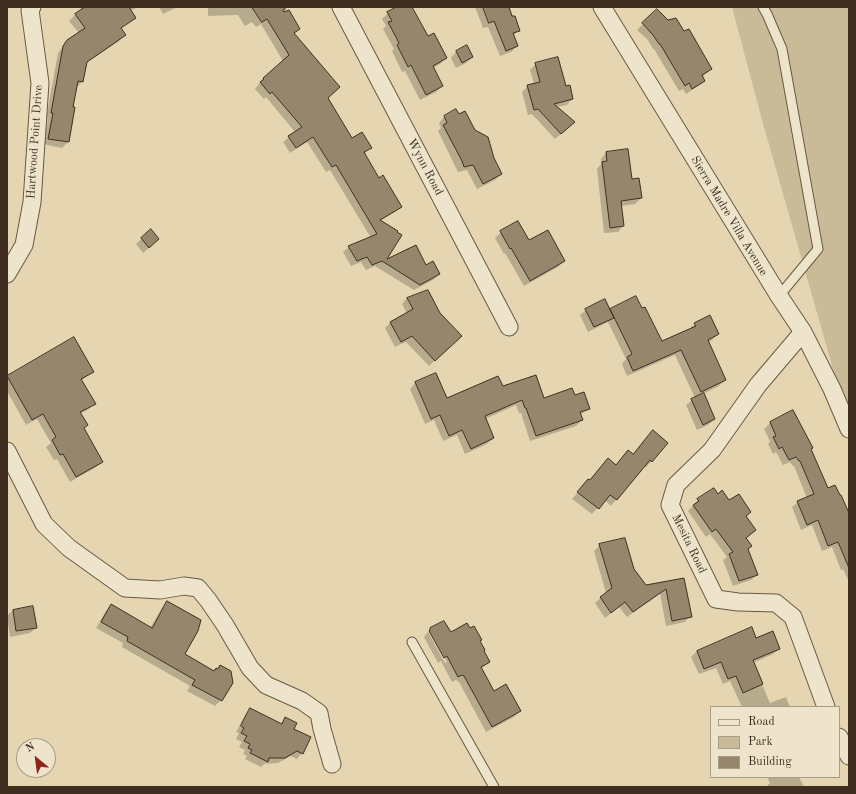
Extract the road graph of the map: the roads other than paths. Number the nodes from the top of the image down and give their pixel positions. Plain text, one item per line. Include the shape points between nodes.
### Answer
1 (32, 7) edge
2 (340, 7) edge
3 (602, 7) edge
4 (763, 7) edge
5 (7, 274) edge
6 (778, 296) junction
7 (509, 327) dead end
8 (803, 332) junction
9 (849, 429) edge
10 (7, 451) edge
11 (412, 642) dead end
12 (826, 706) edge
13 (840, 739) edge
14 (849, 756) edge
15 (332, 764) dead end
16 (494, 787) edge

1 - 5 street, Hartwood Point Drive via 30,10 40,83 32,202 24,245
2 - 7 street, Wynn Road
3 - 6 street, Sierra Madre Villa Avenue
4 - 6 lane via 782,49 818,249
6 - 8 street, Sierra Madre Villa Avenue
8 - 9 street, Sierra Madre Villa Avenue
8 - 12 street, Mesita Road via 758,385 712,450 676,485 670,505 716,599 776,603 792,617
10 - 15 street via 44,524 69,548 112,579 125,588 198,588 250,668 266,685 302,701 319,713
11 - 16 lane
13 - 14 street

